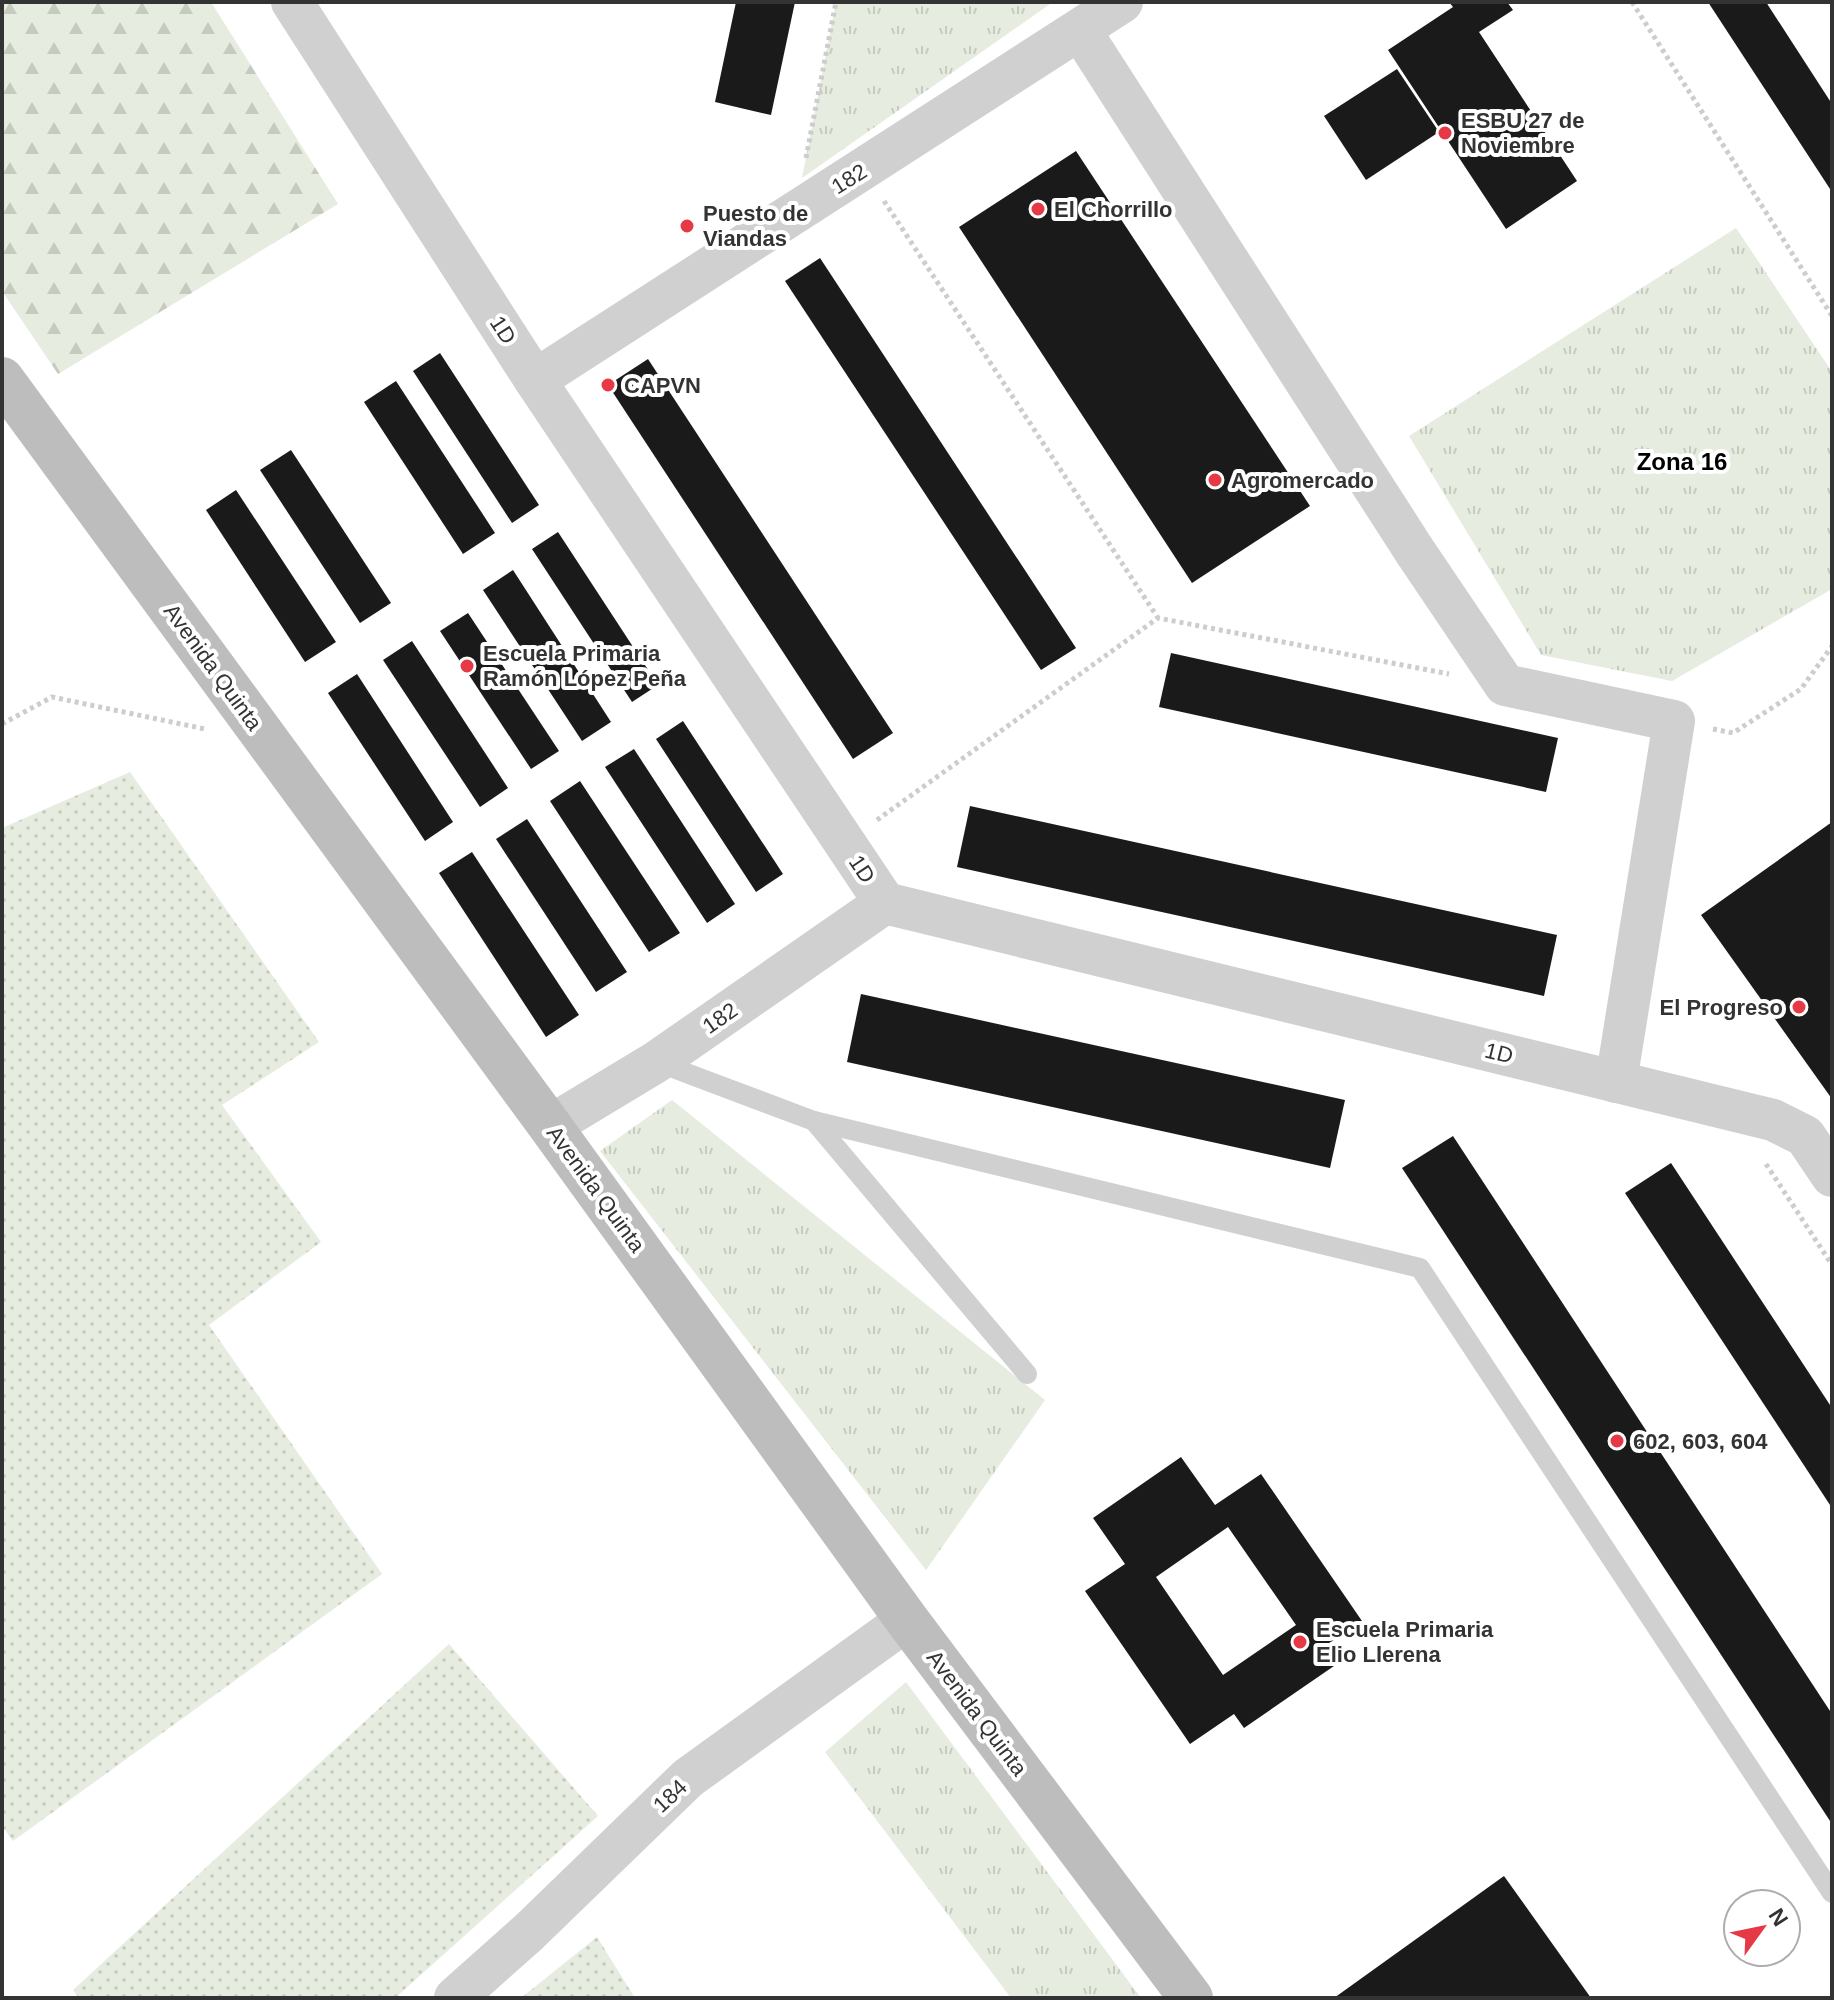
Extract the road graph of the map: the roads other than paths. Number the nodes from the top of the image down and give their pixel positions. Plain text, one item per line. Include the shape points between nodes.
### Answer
1 (292, 2) edge
2 (1122, 2) edge
3 (1080, 30) junction
4 (2, 379) edge
5 (535, 380) junction
6 (885, 903) junction
7 (656, 1062) junction
8 (1616, 1082) junction
9 (814, 1121) junction
10 (550, 1126) junction
11 (1832, 1176) edge
12 (1027, 1374) dead end
13 (907, 1620) junction
14 (1832, 1893) edge
15 (455, 1998) edge
16 (1191, 1998) edge

1 - 5 street, 1D
2 - 3 street, 182
3 - 5 street, 182
3 - 8 street via 1505,685 1674,721
4 - 10 main road, Avenida Quinta
5 - 6 street, 1D
6 - 7 street, 182
6 - 8 street, 1D
7 - 9 lane
7 - 10 street, 182
8 - 11 street, 1D via 1773,1120 1805,1136
9 - 12 lane
9 - 14 lane via 1420,1268
10 - 13 main road, Avenida Quinta
13 - 15 street, 184 via 688,1778
13 - 16 main road, Avenida Quinta

